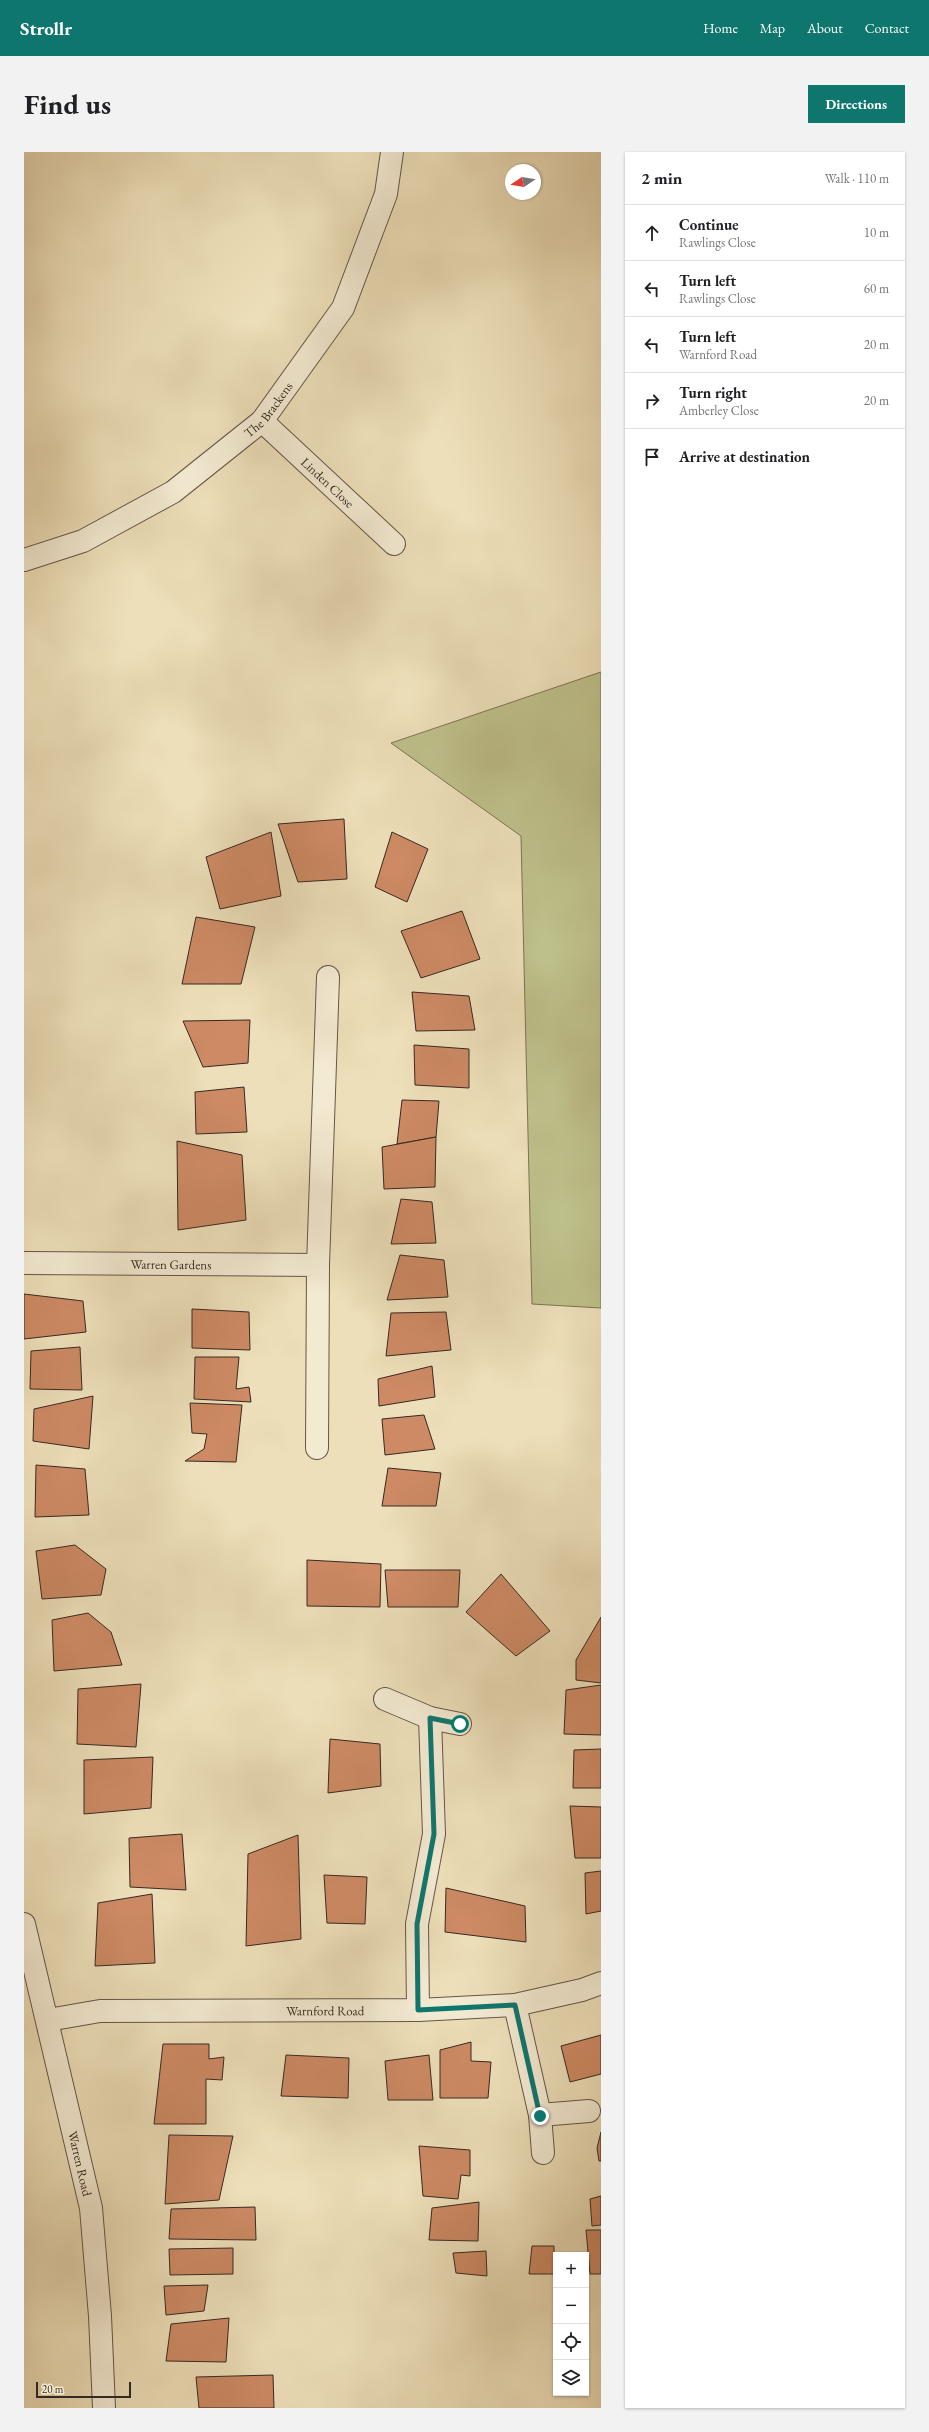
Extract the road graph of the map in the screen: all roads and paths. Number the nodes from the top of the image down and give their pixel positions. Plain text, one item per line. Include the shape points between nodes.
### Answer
1 (392, 152) edge
2 (262, 421) junction
3 (394, 544) dead end
4 (24, 560) edge
5 (328, 977) dead end
6 (24, 1263) edge
7 (318, 1265) junction
8 (317, 1448) dead end
9 (385, 1699) dead end
10 (430, 1718) junction
11 (460, 1724) dead end
12 (24, 1924) edge
13 (601, 1983) edge
14 (515, 2005) junction
15 (418, 2010) junction
16 (48, 2020) junction
17 (589, 2111) dead end
18 (540, 2116) junction
19 (543, 2153) dead end
20 (104, 2408) edge

1 - 2 street, The Brackens via 386,194 343,308
2 - 3 street, Linden Close
2 - 4 street, The Brackens via 173,492 83,541
5 - 7 street
6 - 7 street, Warren Gardens
7 - 8 street
9 - 10 street
10 - 11 street
10 - 15 street via 434,1834 417,1924
12 - 16 street, Warren Road
13 - 14 street, Warnford Road via 582,1990
14 - 15 street, Warnford Road
14 - 18 street
15 - 16 street, Warnford Road via 100,2011
16 - 20 street, Warren Road via 91,2208
17 - 18 street
18 - 19 street

